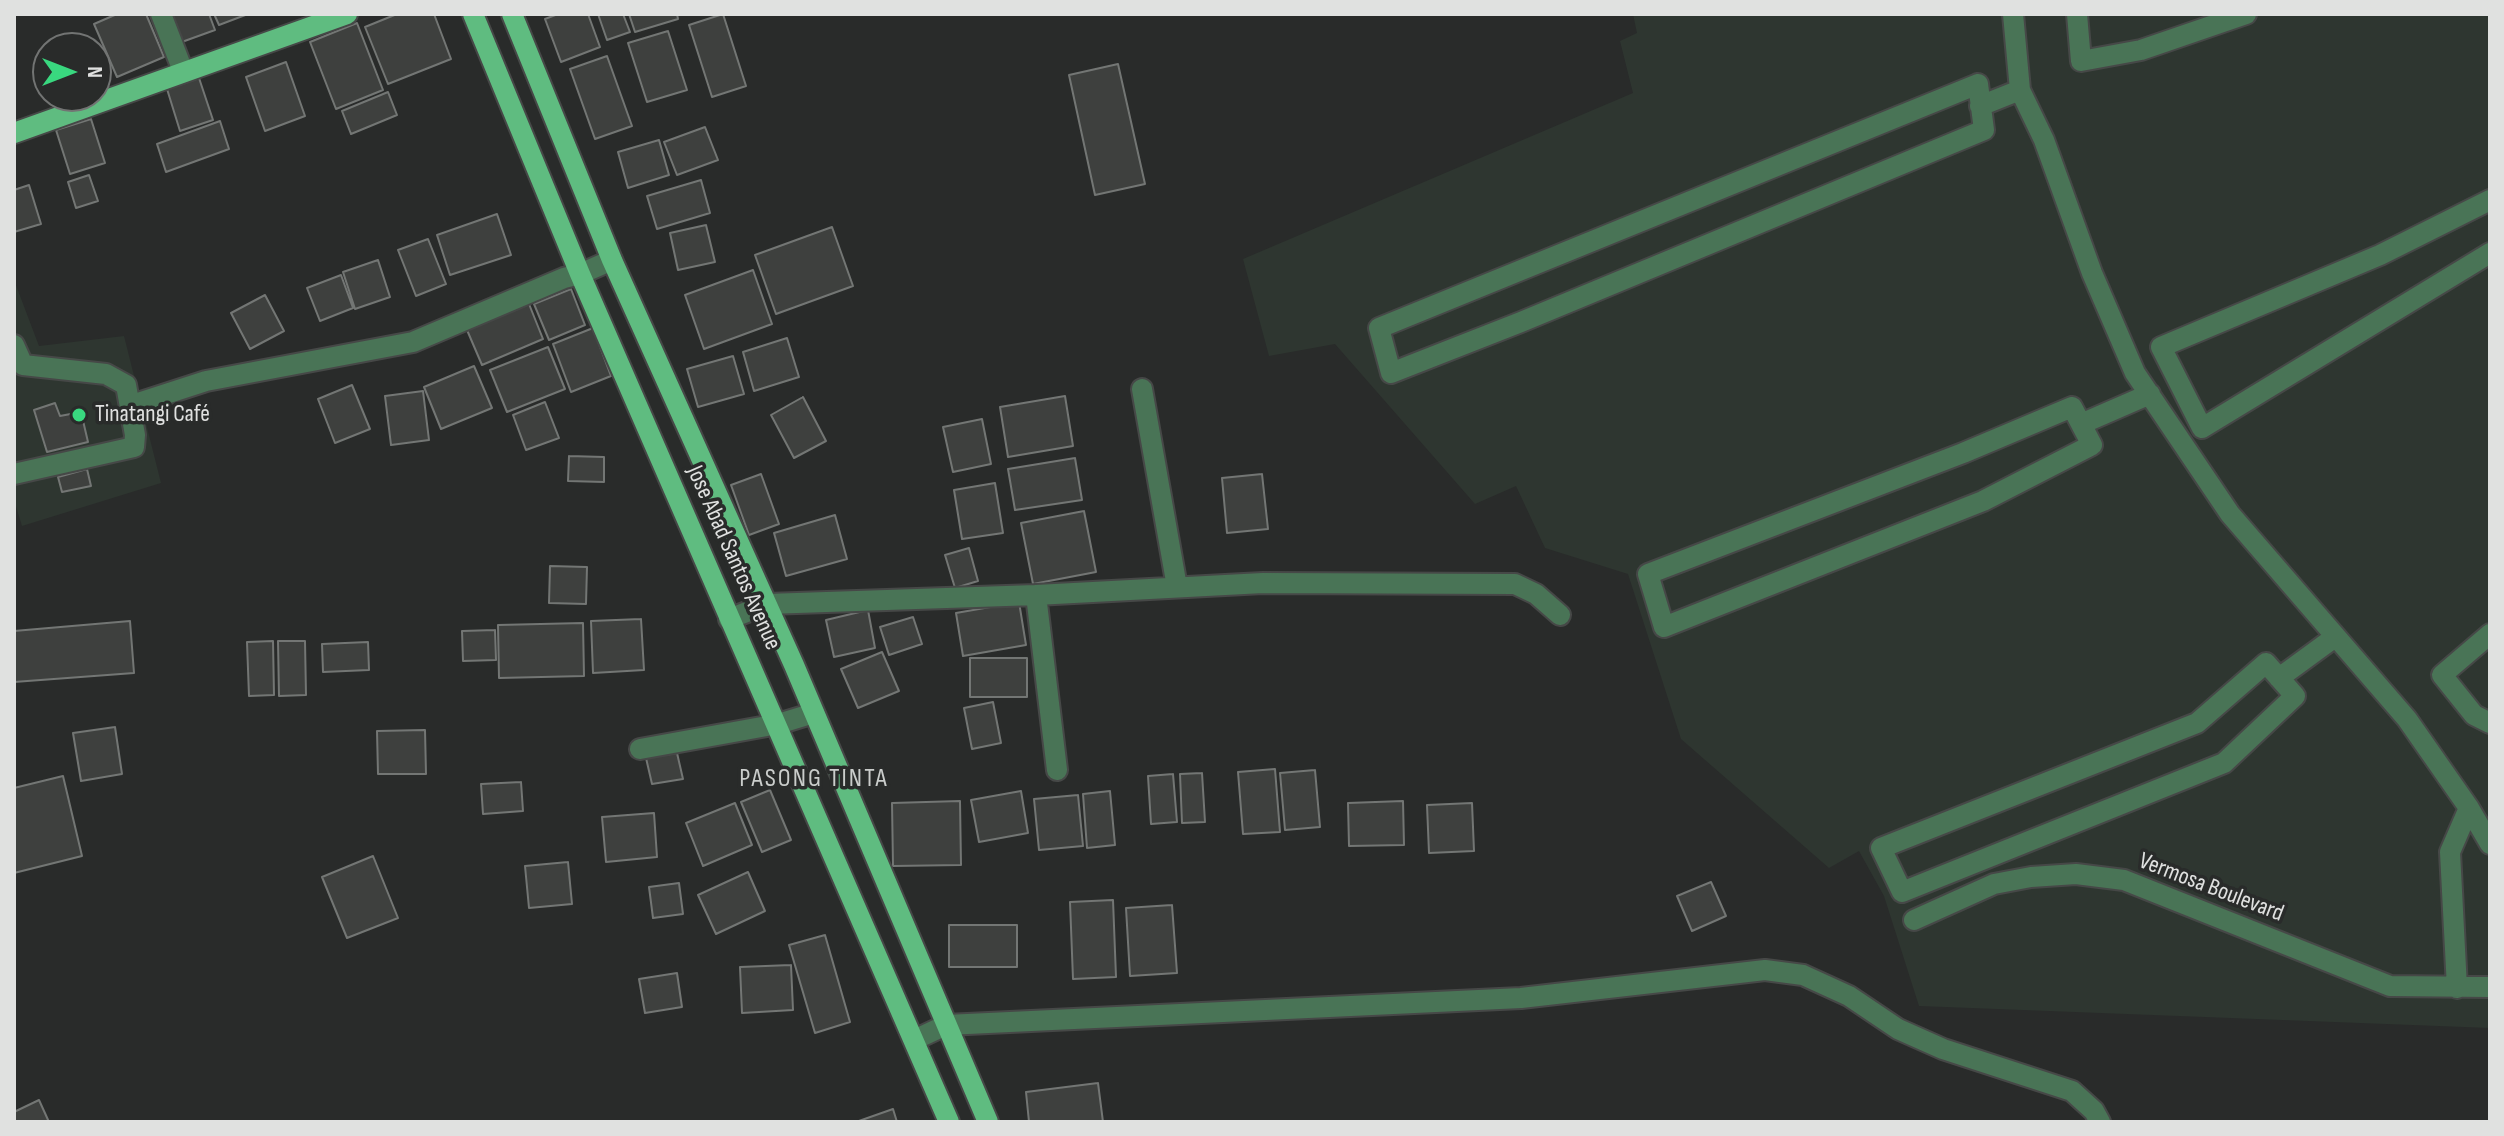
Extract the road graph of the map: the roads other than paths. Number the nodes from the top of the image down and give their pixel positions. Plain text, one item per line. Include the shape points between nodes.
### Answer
1 (161, 14) edge
2 (347, 14) edge
3 (473, 14) edge
4 (512, 14) edge
5 (2013, 14) edge
6 (2077, 14) edge
7 (2246, 14) edge
8 (183, 71) junction
9 (2020, 90) junction
10 (1980, 106) junction
11 (16, 126) edge
12 (2490, 200) edge
13 (2490, 253) edge
14 (612, 260) junction
15 (580, 274) junction
16 (14, 345) edge
17 (1142, 389) dead end
18 (2150, 394) junction
19 (132, 405) junction
20 (2081, 424) junction
21 (14, 474) edge
22 (1177, 587) junction
23 (1036, 595) junction
24 (767, 604) junction
25 (1560, 615) dead end
26 (729, 619) junction
27 (2490, 634) edge
28 (2335, 637) junction
29 (2279, 678) junction
30 (814, 713) junction
31 (2490, 723) edge
32 (778, 724) junction
33 (640, 749) dead end
34 (1057, 770) dead end
35 (2469, 808) junction
36 (2490, 844) edge
37 (1914, 920) dead end
38 (2490, 987) edge
39 (2457, 988) junction
40 (946, 1025) junction
41 (914, 1040) junction
42 (949, 1122) edge
43 (988, 1122) edge
44 (2100, 1122) edge

1 - 8 street
2 - 8 main road
3 - 15 main road, Jose Abad Santos Avenue
4 - 14 main road, Jose Abad Santos Avenue
5 - 9 street
6 - 7 street via 2081,61 2141,50
8 - 11 main road
9 - 10 street
9 - 18 street via 2044,140 2092,273 2135,373
10 - 10 street via 1984,130 1391,373 1379,328 1978,84
12 - 13 street via 2380,255 2161,347 2202,428
14 - 15 street
14 - 24 main road, Jose Abad Santos Avenue
15 - 19 street via 413,342 206,381
15 - 26 main road, Jose Abad Santos Avenue
16 - 19 street via 23,365 106,374 126,385
17 - 22 street
18 - 20 street
18 - 28 street via 2230,514
19 - 21 street via 134,447
20 - 20 street via 2072,407 1648,574 1664,627 1983,501 2092,445
22 - 23 street
22 - 25 street via 1515,584
23 - 24 street
23 - 34 street
24 - 26 street
24 - 30 main road, Jose Abad Santos Avenue
26 - 32 main road, Jose Abad Santos Avenue
27 - 31 street via 2442,675 2474,715
28 - 29 street
28 - 35 street via 2407,719
29 - 29 street via 2295,696 2224,763 1902,892 1881,848 2197,723 2266,663
30 - 32 street
30 - 40 main road, Jose Abad Santos Avenue
32 - 33 street
32 - 41 main road, Jose Abad Santos Avenue
35 - 36 street
35 - 39 street via 2450,852
37 - 39 street, Vermosa Boulevard via 1994,884 2076,874 2124,880 2390,986
38 - 39 street, Vermosa Boulevard
40 - 41 street
40 - 43 main road, Jose Abad Santos Avenue
40 - 44 street via 1521,998 1765,970 1803,975 1943,1049 2072,1091
41 - 42 main road, Jose Abad Santos Avenue

